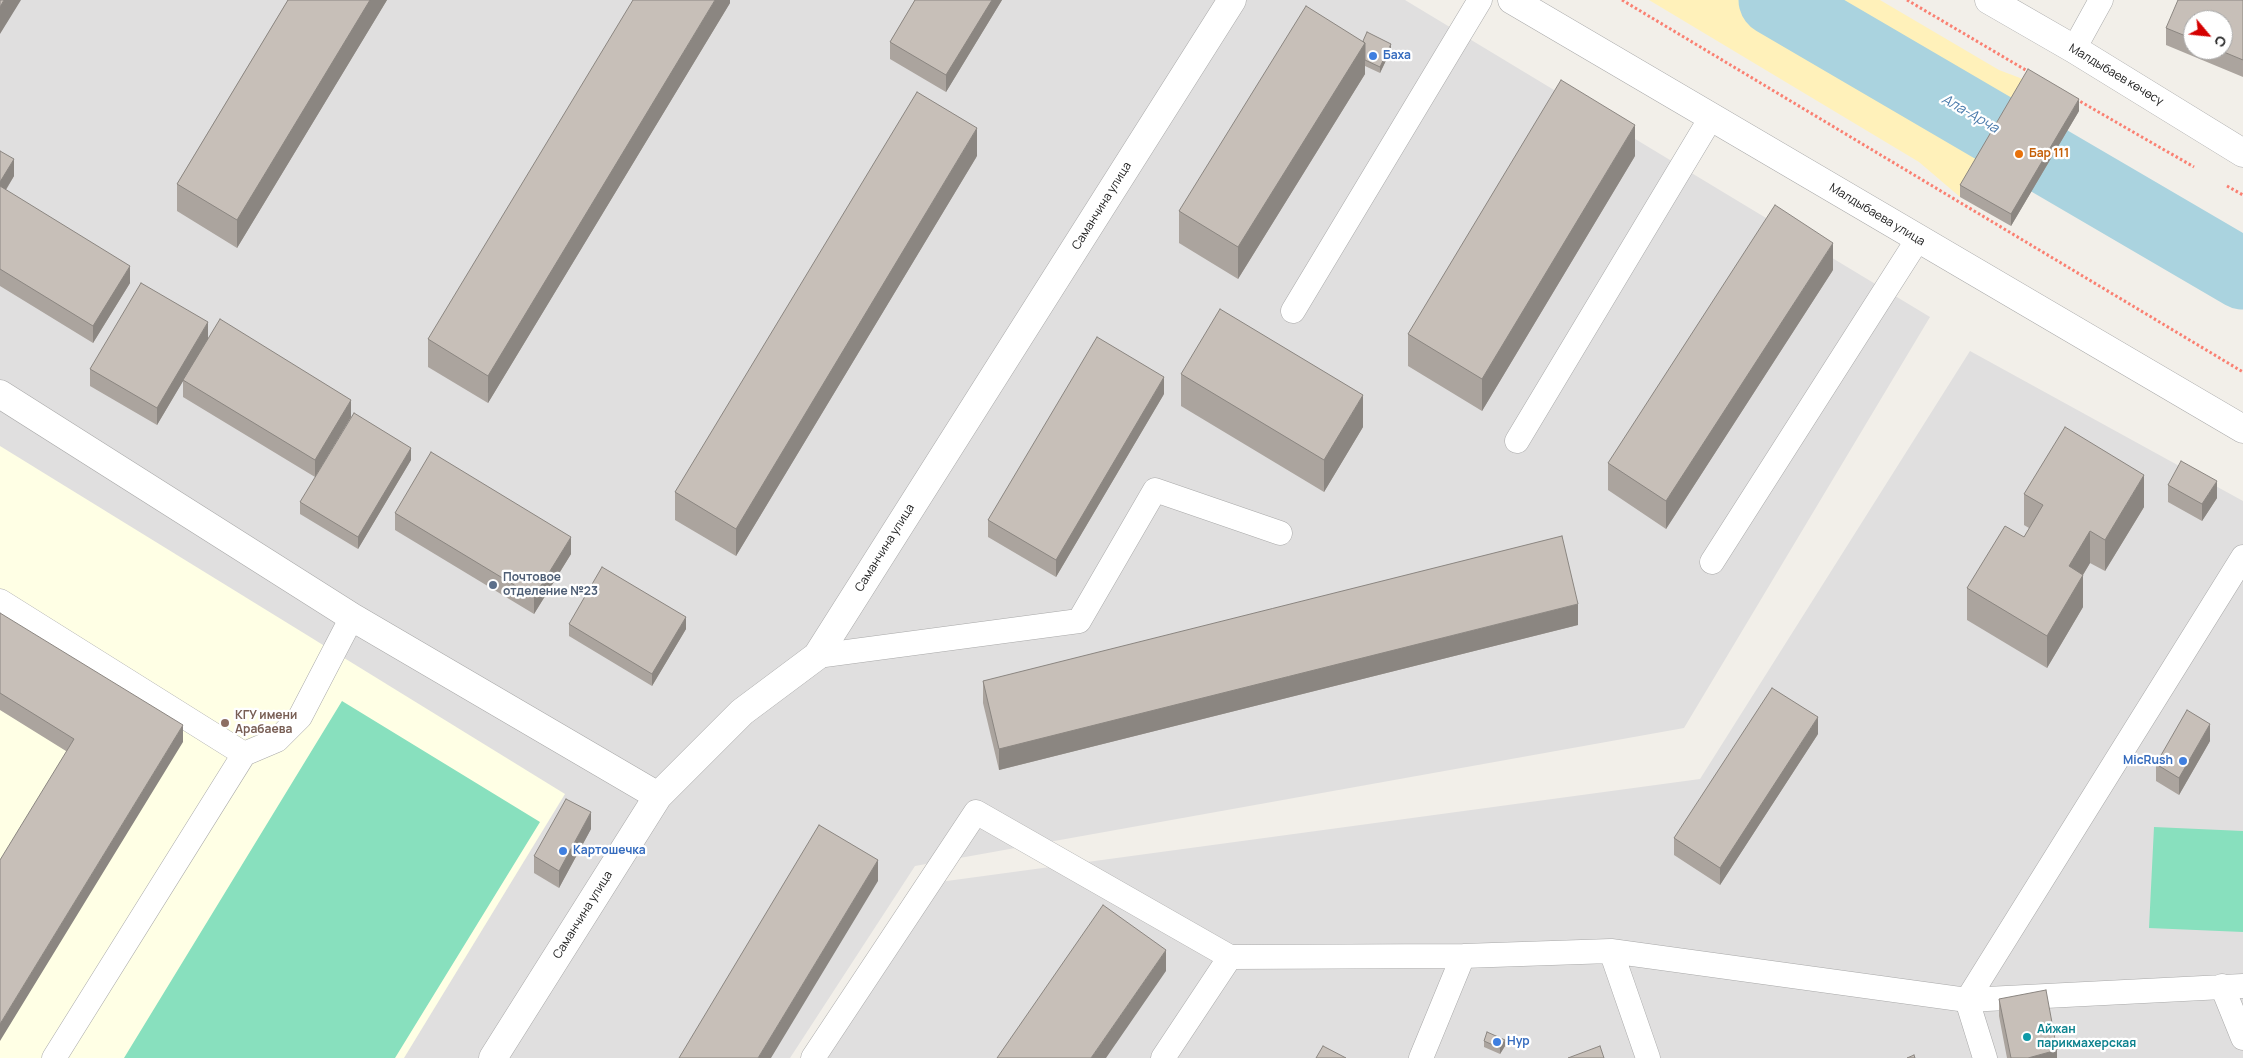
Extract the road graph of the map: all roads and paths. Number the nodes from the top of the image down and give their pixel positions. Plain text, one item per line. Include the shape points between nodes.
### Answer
1 (1232, 0) edge
2 (1480, 0) edge
3 (1512, 0) edge
4 (1622, 0) edge
5 (1907, 0) edge
6 (1988, 0) edge
7 (2101, 0) edge
8 (2074, 50) junction
9 (2033, 74) edge
10 (2075, 98) edge
11 (1712, 116) junction
12 (2243, 153) edge
13 (2201, 171) dead end
14 (2226, 185) dead end
15 (2243, 195) edge
16 (1918, 239) junction
17 (1293, 311) dead end
18 (2243, 372) edge
19 (0, 394) edge
20 (2243, 429) edge
21 (1518, 441) dead end
22 (1280, 533) dead end
23 (2243, 557) edge
24 (1712, 562) dead end
25 (0, 600) edge
26 (352, 617) junction
27 (817, 656) junction
28 (244, 754) junction
29 (658, 796) junction
30 (1611, 951) junction
31 (1463, 956) junction
32 (1230, 957) junction
33 (2233, 986) edge
34 (1967, 1000) junction
35 (2243, 1038) edge
36 (54, 1058) edge
37 (493, 1058) edge
38 (812, 1058) edge
39 (1163, 1058) edge
40 (1421, 1058) edge
41 (1648, 1058) edge
42 (1985, 1058) edge

1 - 27 street, Саманчина улица
2 - 17 lane
3 - 11 street, Малдыбаева улица
4 - 18 path
5 - 9 path
6 - 8 street, Малдыбаев көчөсү
7 - 8 lane
8 - 12 street, Малдыбаев көчөсү
10 - 13 path
11 - 16 street, Малдыбаева улица
11 - 21 lane
14 - 15 path
16 - 20 street, Малдыбаева улица
16 - 24 lane
19 - 26 street
22 - 27 lane via 1155,490 1079,622
23 - 34 lane
25 - 28 lane
26 - 28 lane via 300,717 277,740
26 - 29 street
27 - 29 street, Саманчина улица via 742,712
28 - 36 lane
29 - 37 street, Саманчина улица
30 - 31 lane
30 - 34 lane
30 - 41 lane
31 - 32 lane
31 - 40 lane
32 - 38 lane via 976,812
32 - 39 lane
33 - 34 lane
33 - 35 lane
34 - 42 lane

